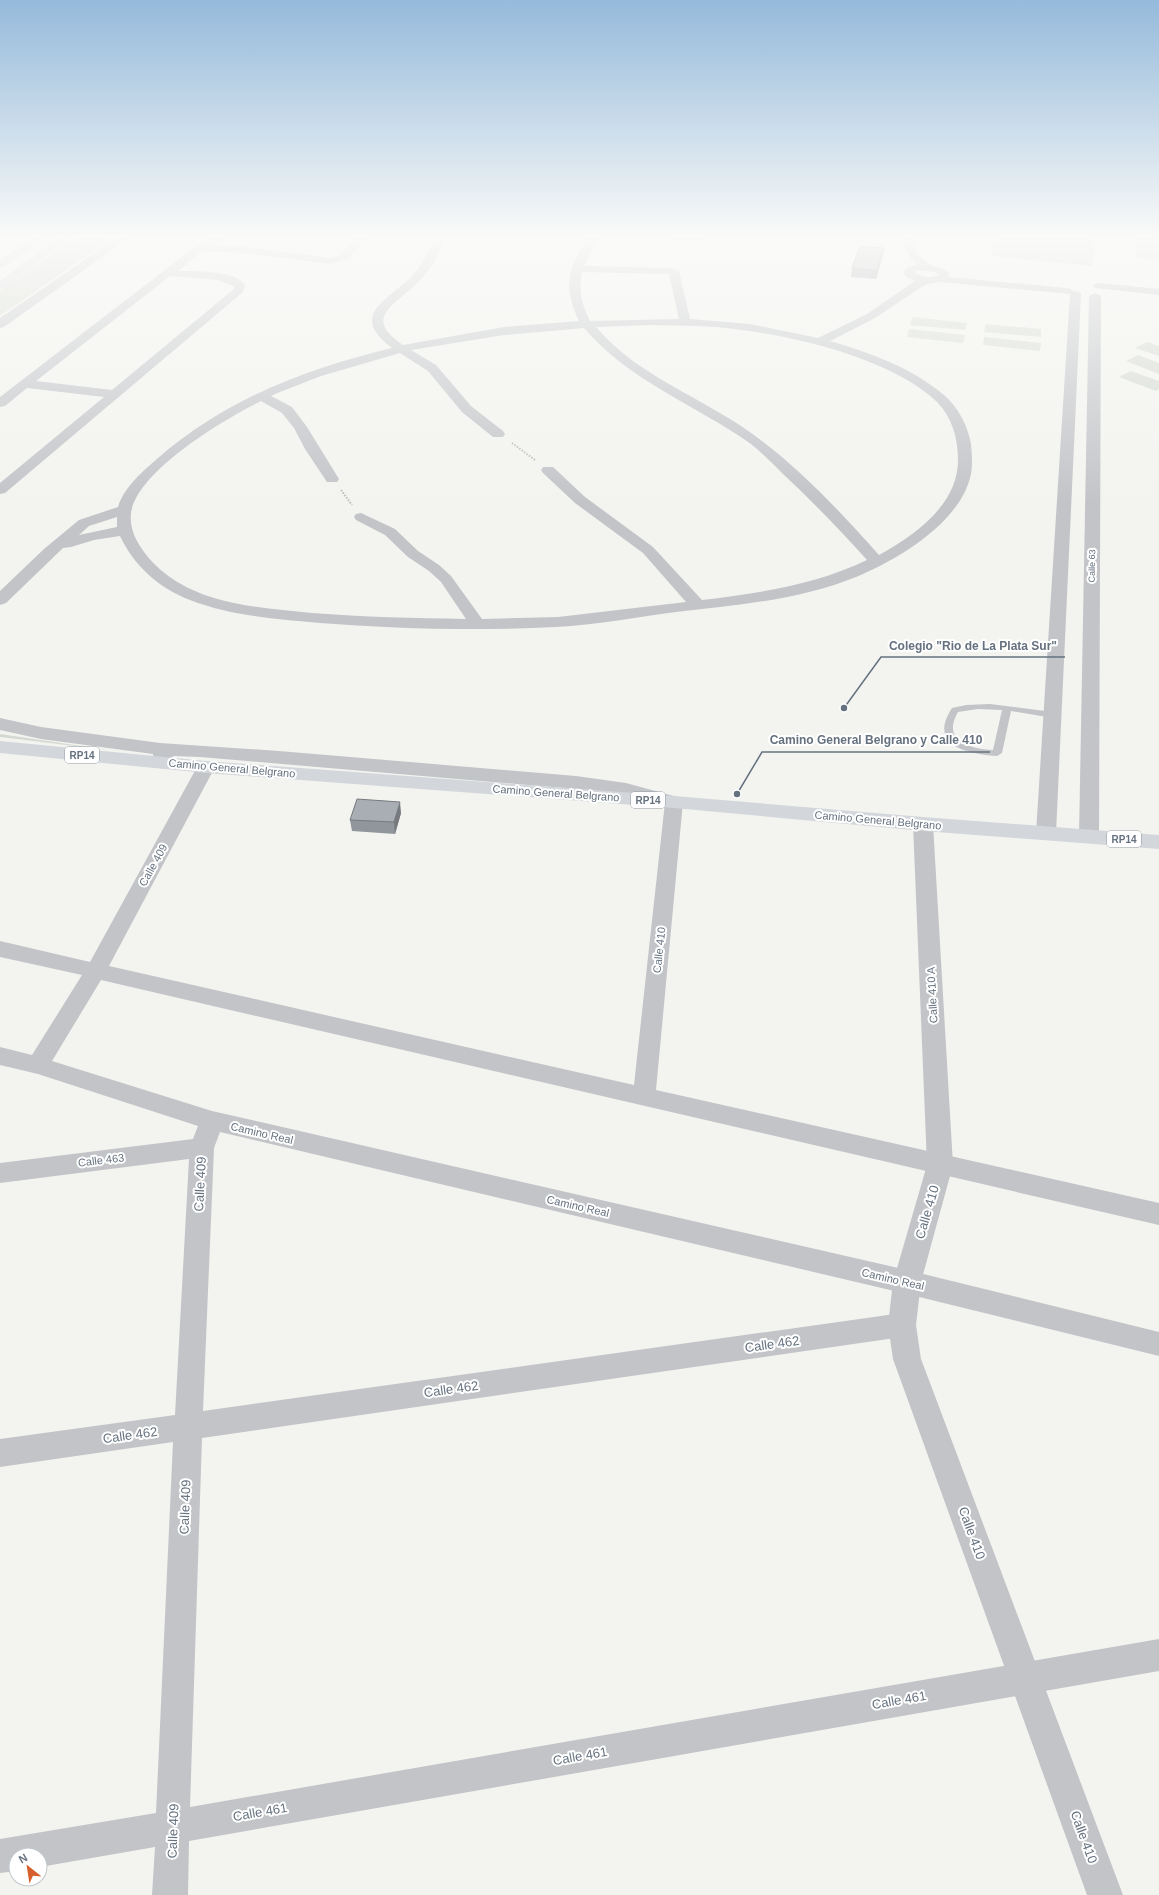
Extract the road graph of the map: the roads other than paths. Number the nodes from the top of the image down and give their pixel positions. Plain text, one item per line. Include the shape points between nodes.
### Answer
1 (100, 325) edge
2 (197, 325) edge
3 (378, 325) edge
4 (572, 325) edge
5 (588, 325) edge
6 (730, 325) edge
7 (840, 325) edge
8 (849, 325) edge
9 (1070, 325) edge
10 (1095, 325) edge
11 (815, 340) junction
12 (401, 350) junction
13 (25, 384) junction
14 (115, 394) junction
15 (260, 396) junction
16 (0, 403) edge
17 (498, 434) road end
18 (548, 470) road end
19 (332, 479) road end
20 (0, 490) edge
21 (123, 510) junction
22 (362, 517) road end
23 (124, 531) junction
24 (49, 552) junction
25 (876, 561) junction
26 (0, 600) edge
27 (698, 605) junction
28 (478, 624) junction
29 (1007, 709) junction
30 (1052, 715) junction
31 (0, 724) edge
32 (0, 747) edge
33 (162, 756) junction
34 (206, 767) junction
35 (674, 802) junction
36 (923, 824) junction
37 (1046, 833) junction
38 (1088, 836) junction
39 (1159, 842) edge
40 (0, 949) edge
41 (96, 970) junction
42 (0, 1056) edge
43 (38, 1065) junction
44 (644, 1097) junction
45 (212, 1121) junction
46 (202, 1148) junction
47 (940, 1165) junction
48 (0, 1173) edge
49 (1159, 1214) edge
50 (907, 1282) junction
51 (902, 1325) junction
52 (1159, 1344) edge
53 (188, 1427) junction
54 (0, 1453) edge
55 (1159, 1655) edge
56 (1026, 1677) junction
57 (174, 1827) junction
58 (0, 1856) edge
59 (170, 1895) edge
60 (1105, 1895) edge

1 - 13 street
2 - 14 street
3 - 12 street via 384,336
4 - 12 street via 501,332
5 - 25 street via 629,364 726,420 757,442 840,520
6 - 11 street
7 - 11 street
8 - 11 street
9 - 30 street
10 - 38 street, Calle 63
11 - 25 street via 864,356 912,378 946,404 956,418 961,432 965,448 964,479 949,505 911,542
12 - 15 street via 317,374
12 - 17 street via 431,367 464,406
13 - 14 street
13 - 16 street
14 - 20 street
15 - 19 street via 287,410
15 - 21 street via 222,416 184,441 144,478
18 - 27 street via 580,500 648,550
21 - 23 street
21 - 24 street via 84,523
22 - 28 street via 390,532 413,554 446,579
23 - 24 street via 79,538
23 - 28 street via 145,564 162,580 208,601 271,614 357,622
24 - 26 street
25 - 27 street via 839,579 809,587 773,595
27 - 28 street via 558,622
29 - 29 lane via 968,706 955,710 948,724 955,744 972,751 997,753
29 - 30 lane
30 - 37 street
31 - 33 street
32 - 33 main road, Camino General Belgrano / RP14
33 - 34 main road, Camino General Belgrano / RP14
33 - 35 street via 365,764 570,783 650,794
34 - 35 main road, Camino General Belgrano / RP14
34 - 41 street, Calle 409
35 - 36 main road, Camino General Belgrano / RP14
35 - 44 street, Calle 410
36 - 37 main road, Camino General Belgrano / RP14
36 - 47 street, Calle 410 A
37 - 38 main road, Camino General Belgrano / RP14
38 - 39 main road, Camino General Belgrano / RP14
40 - 41 street
41 - 43 street, Calle 409
41 - 44 street
42 - 43 street, Camino Real
43 - 45 street, Camino Real
44 - 47 street
45 - 46 street, Calle 409
45 - 50 street, Camino Real
46 - 48 street, Calle 463
46 - 53 street, Calle 409
47 - 49 street
47 - 50 street, Calle 410
50 - 51 street, Calle 410
50 - 52 street, Camino Real
51 - 53 street, Calle 462
51 - 56 street, Calle 410 via 907,1360
53 - 54 street, Calle 462
53 - 57 street, Calle 409
55 - 56 street, Calle 461
56 - 57 street, Calle 461
56 - 60 street, Calle 410
57 - 58 street, Calle 461
57 - 59 street, Calle 409

